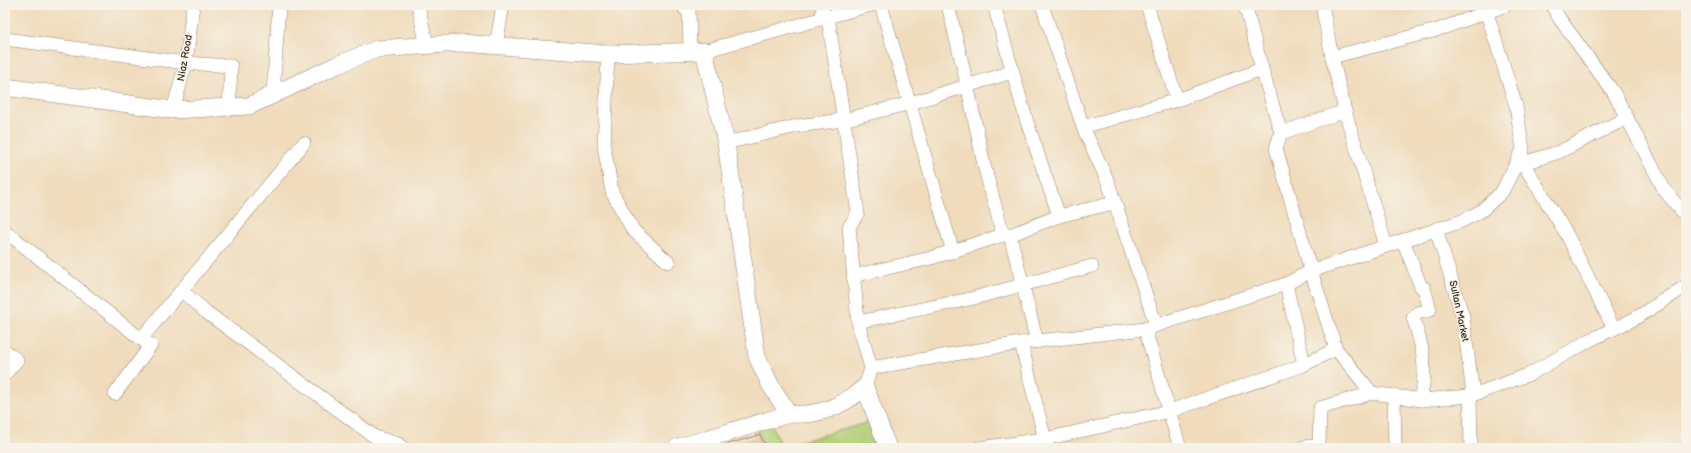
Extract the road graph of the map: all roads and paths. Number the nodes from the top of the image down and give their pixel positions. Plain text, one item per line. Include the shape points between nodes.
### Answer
1 (193, 5) edge
2 (279, 5) edge
3 (418, 5) edge
4 (503, 5) edge
5 (685, 5) edge
6 (823, 5) edge
7 (872, 5) edge
8 (881, 5) edge
9 (948, 5) edge
10 (994, 5) edge
11 (1042, 5) edge
12 (1147, 5) edge
13 (1246, 5) edge
14 (1322, 5) edge
15 (1507, 5) edge
16 (1552, 5) edge
17 (1487, 13) junction
18 (825, 18) junction
19 (5, 38) edge
20 (427, 46) junction
21 (496, 46) junction
22 (697, 51) junction
23 (608, 54) junction
24 (1332, 58) junction
25 (186, 63) junction
26 (1262, 69) junction
27 (1012, 72) junction
28 (967, 84) junction
29 (5, 87) edge
30 (273, 95) junction
31 (1177, 100) junction
32 (910, 103) junction
33 (229, 108) junction
34 (173, 110) junction
35 (1345, 111) junction
36 (1627, 118) junction
37 (843, 120) junction
38 (1083, 127) junction
39 (1282, 133) junction
40 (304, 142) dead end
41 (726, 143) junction
42 (1519, 157) junction
43 (1114, 203) junction
44 (1059, 216) junction
45 (1686, 216) edge
46 (1436, 229) junction
47 (5, 231) edge
48 (1006, 235) junction
49 (1403, 240) junction
50 (1386, 246) junction
51 (953, 252) junction
52 (668, 262) dead end
53 (1092, 266) dead end
54 (1311, 271) junction
55 (853, 276) junction
56 (1286, 284) junction
57 (1024, 285) junction
58 (1686, 286) edge
59 (182, 291) junction
60 (858, 322) junction
61 (1150, 327) junction
62 (1614, 329) junction
63 (141, 339) junction
64 (1037, 342) junction
65 (1021, 343) junction
66 (1336, 349) junction
67 (5, 350) edge
68 (1304, 365) junction
69 (871, 368) junction
70 (5, 374) edge
71 (865, 387) junction
72 (1372, 393) junction
73 (115, 394) dead end
74 (1471, 395) junction
75 (1394, 396) junction
76 (1420, 400) junction
77 (1170, 411) junction
78 (789, 414) junction
79 (1046, 443) edge
80 (403, 448) edge
81 (676, 448) edge
82 (888, 448) edge
83 (979, 448) edge
84 (1180, 448) edge
85 (1301, 448) edge
86 (1320, 448) edge
87 (1395, 448) edge
88 (1472, 448) edge

1 - 25 street, Niaz Road
2 - 30 street
3 - 20 street
4 - 21 street
5 - 22 street via 685,9 689,8
6 - 18 street
7 - 18 street
8 - 32 street
9 - 28 street
10 - 27 street
11 - 38 street
12 - 31 street
13 - 26 street
14 - 24 street
15 - 17 street
16 - 36 street via 1614,93
17 - 24 street via 1437,30
17 - 42 street via 1516,106 1523,150
18 - 22 street
18 - 37 street
19 - 25 street
20 - 21 street via 462,43
20 - 30 street via 377,49
21 - 23 street
22 - 23 street
22 - 41 street
23 - 52 street via 604,146 612,192 633,230
24 - 35 street
25 - 33 street via 231,66
25 - 34 street, Niaz Road
26 - 31 street
26 - 39 street
27 - 28 street
27 - 44 street via 1035,149
28 - 32 street
28 - 48 street via 984,165
29 - 34 street
30 - 33 street via 249,106
31 - 38 street
32 - 37 street
32 - 51 street
33 - 34 street
35 - 39 street
35 - 50 street
36 - 42 street via 1559,152 1527,162
36 - 45 street via 1665,191
37 - 41 street via 797,126
37 - 55 street via 858,213 849,227
38 - 43 street via 1108,182
39 - 54 street via 1276,148
40 - 59 street
41 - 78 street via 757,357
42 - 46 street via 1502,192 1481,211 1462,221
42 - 62 street via 1566,232
43 - 44 street
43 - 61 street via 1142,278
44 - 48 street
46 - 49 street
46 - 74 street, Sultan Market via 1463,317
47 - 63 street
48 - 51 street
48 - 57 street
49 - 50 street
49 - 76 street via 1421,287 1426,292 1430,310 1417,313 1413,318 1425,368
50 - 54 street
51 - 55 street
53 - 57 street
54 - 56 street
54 - 66 street
55 - 60 street
56 - 61 street
56 - 68 street
57 - 60 street
57 - 64 street
58 - 62 street
59 - 63 street
59 - 80 street via 206,312 375,437
60 - 69 street
61 - 64 street
61 - 77 street
62 - 74 street via 1530,374
63 - 73 street via 150,345
64 - 65 street
65 - 69 street
65 - 79 street
66 - 68 street
66 - 72 street
67 - 70 street via 16,360
68 - 77 street
69 - 71 street
71 - 78 street via 852,398 829,409 808,415
71 - 82 street
72 - 75 street
72 - 86 street via 1320,408
74 - 76 street
74 - 88 street, Sultan Market
75 - 76 street
75 - 87 street
77 - 79 street
77 - 84 street
78 - 81 street
79 - 83 street
85 - 86 street

